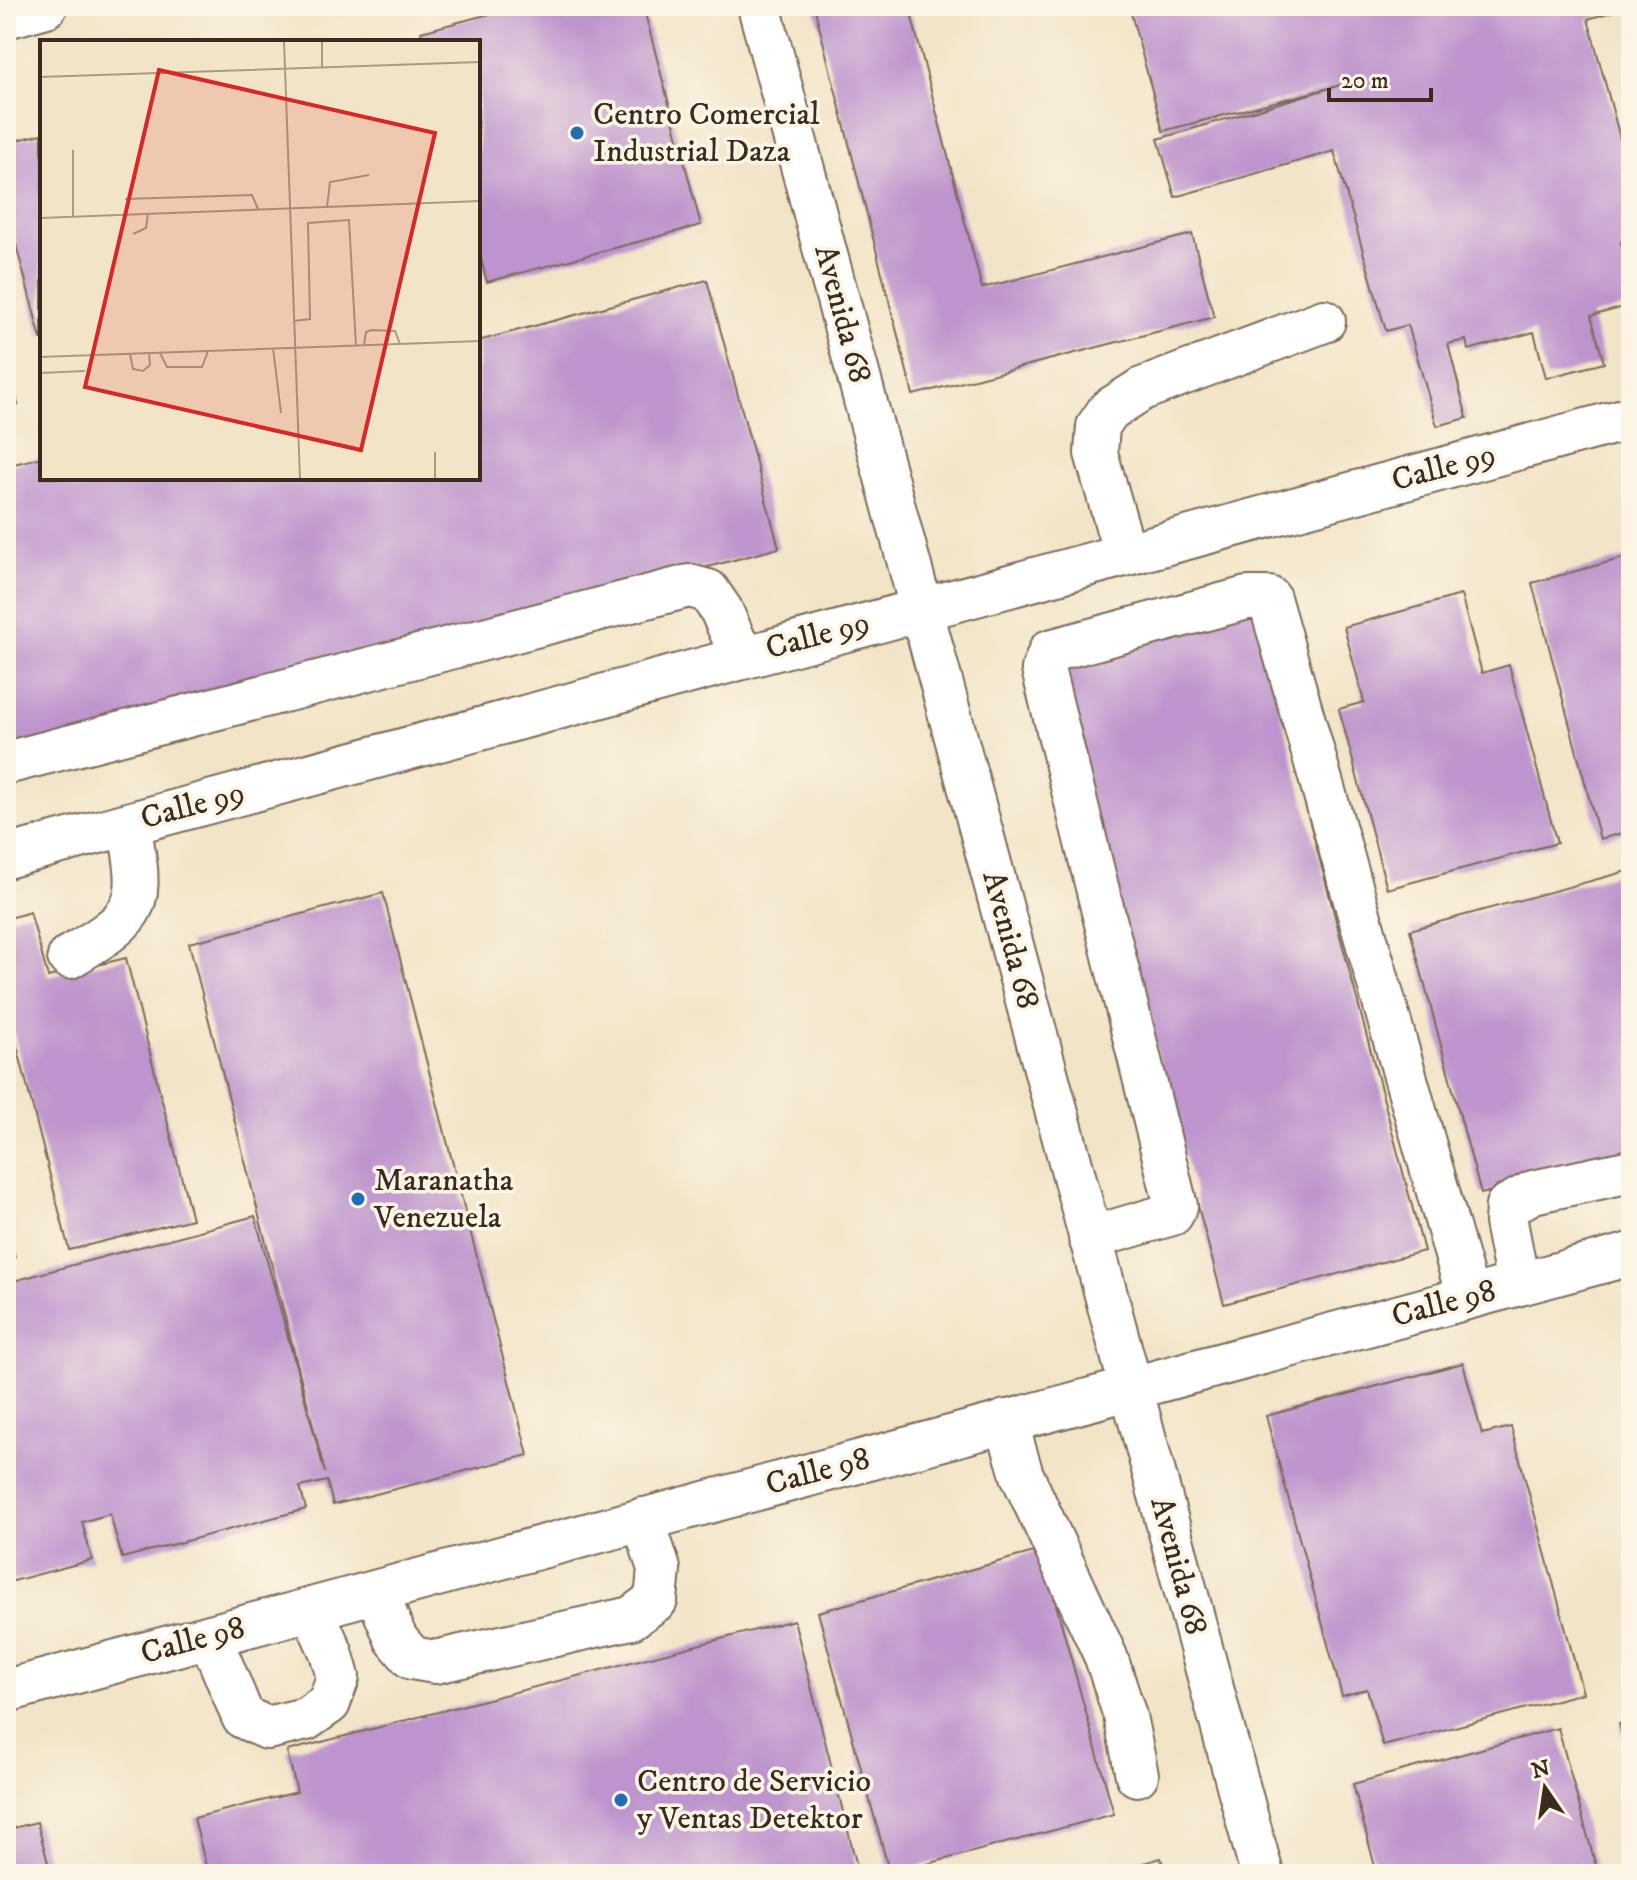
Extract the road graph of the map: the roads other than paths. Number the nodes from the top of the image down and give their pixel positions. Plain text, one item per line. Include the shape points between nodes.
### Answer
1 (46, 6) edge
2 (759, 6) edge
3 (6, 17) edge
4 (1324, 321) dead end
5 (1631, 418) edge
6 (1125, 554) junction
7 (920, 608) junction
8 (742, 657) junction
9 (6, 763) edge
10 (129, 824) junction
11 (6, 857) edge
12 (69, 957) dead end
13 (1631, 1171) edge
14 (1090, 1238) junction
15 (1631, 1254) edge
16 (1518, 1284) junction
17 (1468, 1297) junction
18 (1130, 1388) junction
19 (1006, 1421) junction
20 (643, 1519) junction
21 (377, 1593) junction
22 (312, 1610) junction
23 (210, 1637) junction
24 (6, 1691) edge
25 (1137, 1775) dead end
26 (1262, 1874) edge

1 - 3 street
2 - 7 street, Avenida 68
4 - 6 street via 1142,389 1109,410 1098,426 1096,453
5 - 6 street, Calle 99
6 - 7 street, Calle 99
7 - 8 street, Calle 99
7 - 14 street, Avenida 68
8 - 9 street via 708,591 689,586
8 - 10 street, Calle 99
10 - 11 street, Calle 99
10 - 12 street via 138,874 133,908 109,934
13 - 16 street via 1533,1192 1507,1206
14 - 17 street via 1172,1214 1176,1206 1043,669 1050,651 1247,598 1269,598
14 - 18 street, Avenida 68
15 - 16 street, Calle 98
16 - 17 street, Calle 98
17 - 18 street, Calle 98
18 - 19 street, Calle 98
18 - 26 street, Avenida 68
19 - 20 street, Calle 98
19 - 25 street via 1022,1475 1106,1657
20 - 21 street, Calle 98
20 - 21 street via 659,1569 656,1600 631,1618 435,1662 412,1658 396,1639
21 - 22 street, Calle 98
22 - 23 street, Calle 98
22 - 23 street via 338,1677 329,1703 306,1719 267,1728 243,1717
23 - 24 street, Calle 98

